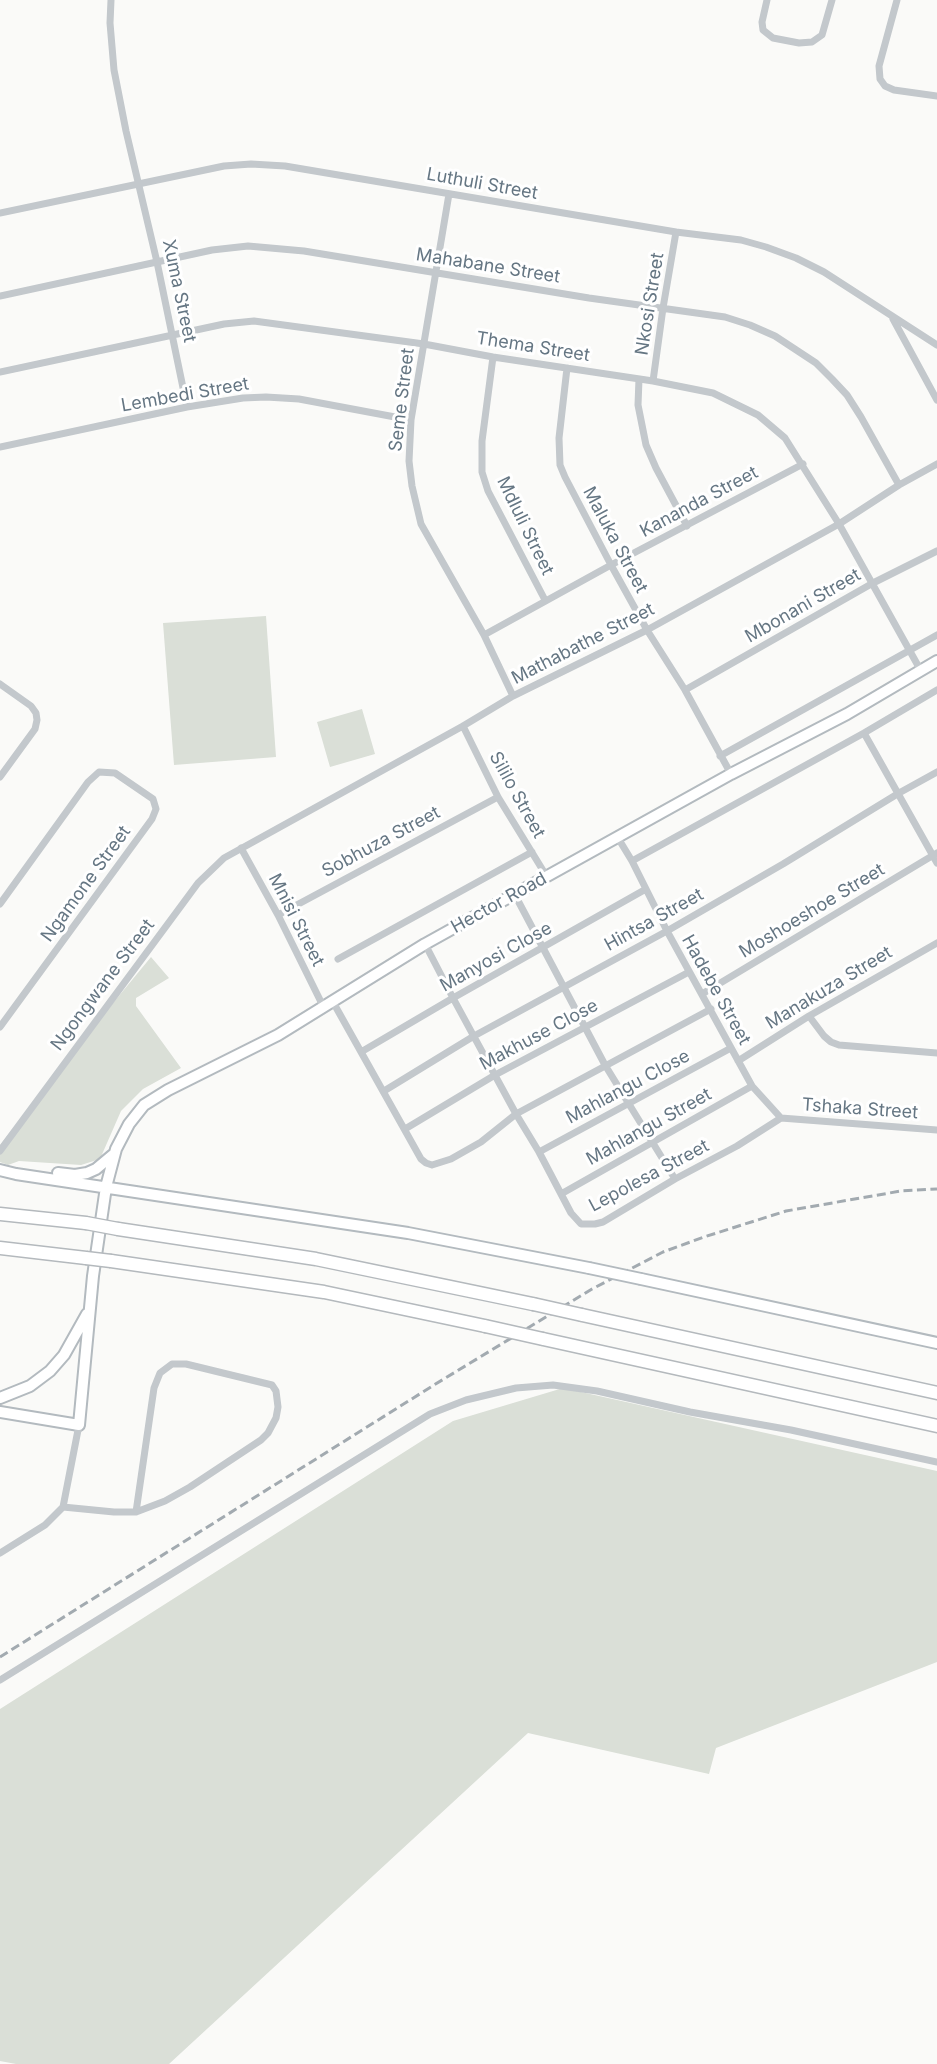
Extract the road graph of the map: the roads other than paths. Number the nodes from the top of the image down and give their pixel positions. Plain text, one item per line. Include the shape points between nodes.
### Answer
1 (111, 0) edge
2 (767, 0) edge
3 (832, 0) edge
4 (897, 0) edge
5 (937, 96) edge
6 (139, 182) junction
7 (449, 194) junction
8 (0, 213) edge
9 (676, 232) junction
10 (157, 262) junction
11 (435, 273) junction
12 (0, 296) edge
13 (663, 308) junction
14 (892, 317) junction
15 (173, 335) junction
16 (424, 344) junction
17 (937, 345) edge
18 (494, 357) junction
19 (567, 368) junction
20 (0, 372) edge
21 (639, 379) junction
22 (653, 381) junction
23 (937, 400) edge
24 (187, 407) junction
25 (411, 420) junction
26 (0, 447) edge
27 (803, 464) junction
28 (937, 464) edge
29 (899, 485) junction
30 (839, 524) junction
31 (687, 526) junction
32 (937, 551) edge
33 (611, 565) junction
34 (873, 583) junction
35 (545, 600) junction
36 (647, 630) junction
37 (483, 635) junction
38 (937, 635) edge
39 (910, 650) junction
40 (937, 662) edge
41 (921, 671) junction
42 (0, 684) edge
43 (685, 690) junction
44 (937, 690) edge
45 (513, 696) junction
46 (463, 726) junction
47 (864, 733) junction
48 (720, 756) junction
49 (937, 772) edge
50 (731, 774) junction
51 (0, 777) edge
52 (899, 793) junction
53 (498, 797) junction
54 (618, 838) junction
55 (241, 848) junction
56 (532, 852) junction
57 (935, 854) edge
58 (632, 861) junction
59 (937, 863) edge
60 (547, 877) junction
61 (646, 889) junction
62 (514, 895) junction
63 (0, 904) edge
64 (278, 915) junction
65 (667, 931) junction
66 (937, 943) edge
67 (425, 944) junction
68 (543, 948) junction
69 (339, 959) dead end
70 (689, 972) junction
71 (562, 987) junction
72 (702, 994) junction
73 (453, 998) junction
74 (328, 1005) junction
75 (711, 1009) junction
76 (809, 1016) junction
77 (586, 1026) junction
78 (0, 1027) edge
79 (474, 1036) junction
80 (731, 1048) junction
81 (361, 1052) junction
82 (937, 1053) edge
83 (738, 1061) junction
84 (605, 1065) junction
85 (495, 1075) junction
86 (752, 1086) junction
87 (384, 1091) junction
88 (630, 1102) junction
89 (516, 1114) junction
90 (781, 1118) junction
91 (405, 1129) junction
92 (937, 1130) edge
93 (652, 1141) junction
94 (0, 1151) edge
95 (539, 1152) junction
96 (114, 1154) junction
97 (0, 1170) edge
98 (16, 1174) junction
99 (675, 1179) junction
100 (106, 1187) junction
101 (561, 1194) junction
102 (0, 1214) edge
103 (0, 1248) edge
104 (91, 1306) junction
105 (937, 1343) edge
106 (937, 1393) edge
107 (0, 1398) edge
108 (0, 1412) edge
109 (79, 1425) junction
110 (937, 1426) edge
111 (937, 1461) edge
112 (63, 1507) junction
113 (136, 1512) junction
114 (0, 1553) edge
115 (0, 1680) edge

1 - 6 street via 114,70
2 - 3 street via 762,22 765,33 800,43 812,42 822,35
4 - 5 street via 879,66 880,79 894,90
6 - 7 street, Luthuli Street via 251,164 285,166
6 - 8 street, Luthuli Street
6 - 10 street, Xuma Street
7 - 9 street, Luthuli Street
7 - 11 street, Seme Street
9 - 13 street, Nkosi Street
9 - 14 street, Luthuli Street via 741,240 796,258
10 - 11 street, Mahabane Street via 220,248 258,247
10 - 12 street, Mahabane Street
10 - 15 street, Xuma Street
11 - 13 street, Mahabane Street
11 - 16 street, Seme Street
13 - 22 street, Nkosi Street
13 - 29 street, Mahabane Street via 725,317 750,325 816,363 847,395
14 - 17 street, Luthuli Street
14 - 23 street
15 - 16 street, Thema Street via 254,321
15 - 20 street, Thema Street
15 - 24 street, Xuma Street
16 - 18 street, Thema Street
16 - 25 street, Seme Street
18 - 19 street, Thema Street
18 - 35 street, Mdluli Street via 482,441 482,472 488,491
19 - 21 street, Thema Street
19 - 33 street, Maluka Street via 560,465
21 - 22 street, Thema Street
21 - 31 street, Nkosi Street via 638,405 646,445
22 - 27 street, Thema Street via 713,393 758,415 785,438
24 - 25 street, Lembedi Street via 243,398 283,398
24 - 26 street, Lembedi Street
25 - 37 street, Seme Street via 409,461 421,524
27 - 30 street, Thema Street
27 - 31 street, Kananda Street
28 - 29 street, Mathabathe Street
29 - 30 street, Mathabathe Street
30 - 34 street, Thema Street
30 - 36 street, Mathabathe Street
31 - 33 street, Kananda Street
32 - 34 street, Mbonani Street
33 - 35 street, Kananda Street
33 - 36 street, Maluka Street
34 - 39 street, Thema Street
34 - 43 street, Mbonani Street
35 - 37 street, Kananda Street
36 - 43 street, Maluka Street
36 - 45 street, Mathabathe Street
37 - 45 street, Seme Street
38 - 39 street
39 - 41 street, Thema Street
39 - 48 street
40 - 41 main road, Hector Road
41 - 50 main road, Hector Road
42 - 51 street via 31,706 38,720
43 - 48 street, Maluka Street
44 - 47 street
45 - 46 street, Mathabathe Street
46 - 53 street, Sililo Street
46 - 55 street, Mathabathe Street
47 - 52 street
47 - 58 street
48 - 50 street, Maluka Street
49 - 52 street, Hintsa Street
50 - 54 main road, Hector Road
52 - 57 street
52 - 65 street, Hintsa Street
53 - 56 street, Sililo Street
53 - 64 street, Sobhuza Street
54 - 58 street, Hadebe Street
54 - 60 main road, Hector Road
55 - 64 street, Mnisi Street
55 - 94 street, Ngongwane Street via 214,866 198,883
56 - 60 street, Sililo Street
56 - 69 street, Hector Road
57 - 59 street
57 - 72 street, Moshoeshoe Street
58 - 61 street, Hadebe Street
60 - 62 main road, Hector Road
61 - 65 street, Hadebe Street
61 - 68 street, Manyosi Close
62 - 67 main road, Hector Road
62 - 68 street
63 - 78 street, Ngamone Street via 99,772 116,773 150,795 155,814
64 - 74 street, Mnisi Street
65 - 70 street, Hadebe Street
65 - 71 street, Hintsa Street
66 - 76 street, Manakuza Street
67 - 73 street, Lepolesa Street
67 - 74 main road, Hector Road
68 - 71 street
68 - 73 street, Manyosi Close
70 - 72 street, Hadebe Street
70 - 77 street, Makhuse Close
71 - 77 street
71 - 79 street, Hintsa Street
72 - 75 street, Hadebe Street
73 - 79 street, Lepolesa Street
73 - 81 street, Manyosi Close
74 - 81 street
74 - 96 main road, Hector Road via 144,1105
75 - 80 street, Hadebe Street
75 - 84 street
76 - 82 street via 824,1036 839,1045
76 - 83 street, Manakuza Street
77 - 84 street
77 - 85 street, Makhuse Close
79 - 85 street, Lepolesa Street
79 - 87 street, Hintsa Street
80 - 83 street, Hadebe Street
80 - 88 street, Mahlangu Close
81 - 87 street
83 - 86 street, Hadebe Street
84 - 88 street
84 - 89 street
85 - 89 street, Lepolesa Street
85 - 91 street, Makhuse Close
86 - 90 street, Hadebe Street
86 - 93 street, Mahlangu Street
87 - 91 street
88 - 93 street
88 - 95 street, Mahlangu Close
89 - 91 street via 481,1142 432,1165 421,1159
89 - 95 street, Lepolesa Street
90 - 92 street, Tshaka Street
90 - 99 street, Lepolesa Street
93 - 99 street
93 - 101 street, Mahlangu Street
95 - 101 street, Lepolesa Street
96 - 98 main road via 82,1175 36,1171
96 - 100 main road, Hector Road
97 - 98 main road
98 - 100 main road
99 - 101 street, Lepolesa Street via 596,1224 581,1224 575,1219
100 - 104 main road, Hector Road
100 - 105 main road, bridge via 408,1233
102 - 106 highway, bridge via 86,1223 316,1259
103 - 110 highway, bridge via 324,1292
104 - 107 main road via 70,1346 50,1371 30,1386
104 - 109 main road, Hector Road
108 - 109 main road
109 - 112 street
111 - 115 street via 597,1391 553,1385 516,1388 430,1414
112 - 113 street
112 - 114 street via 45,1525
113 - 113 street via 173,1497 261,1440 272,1426 278,1407 272,1385 186,1364 172,1364 160,1373 154,1388

